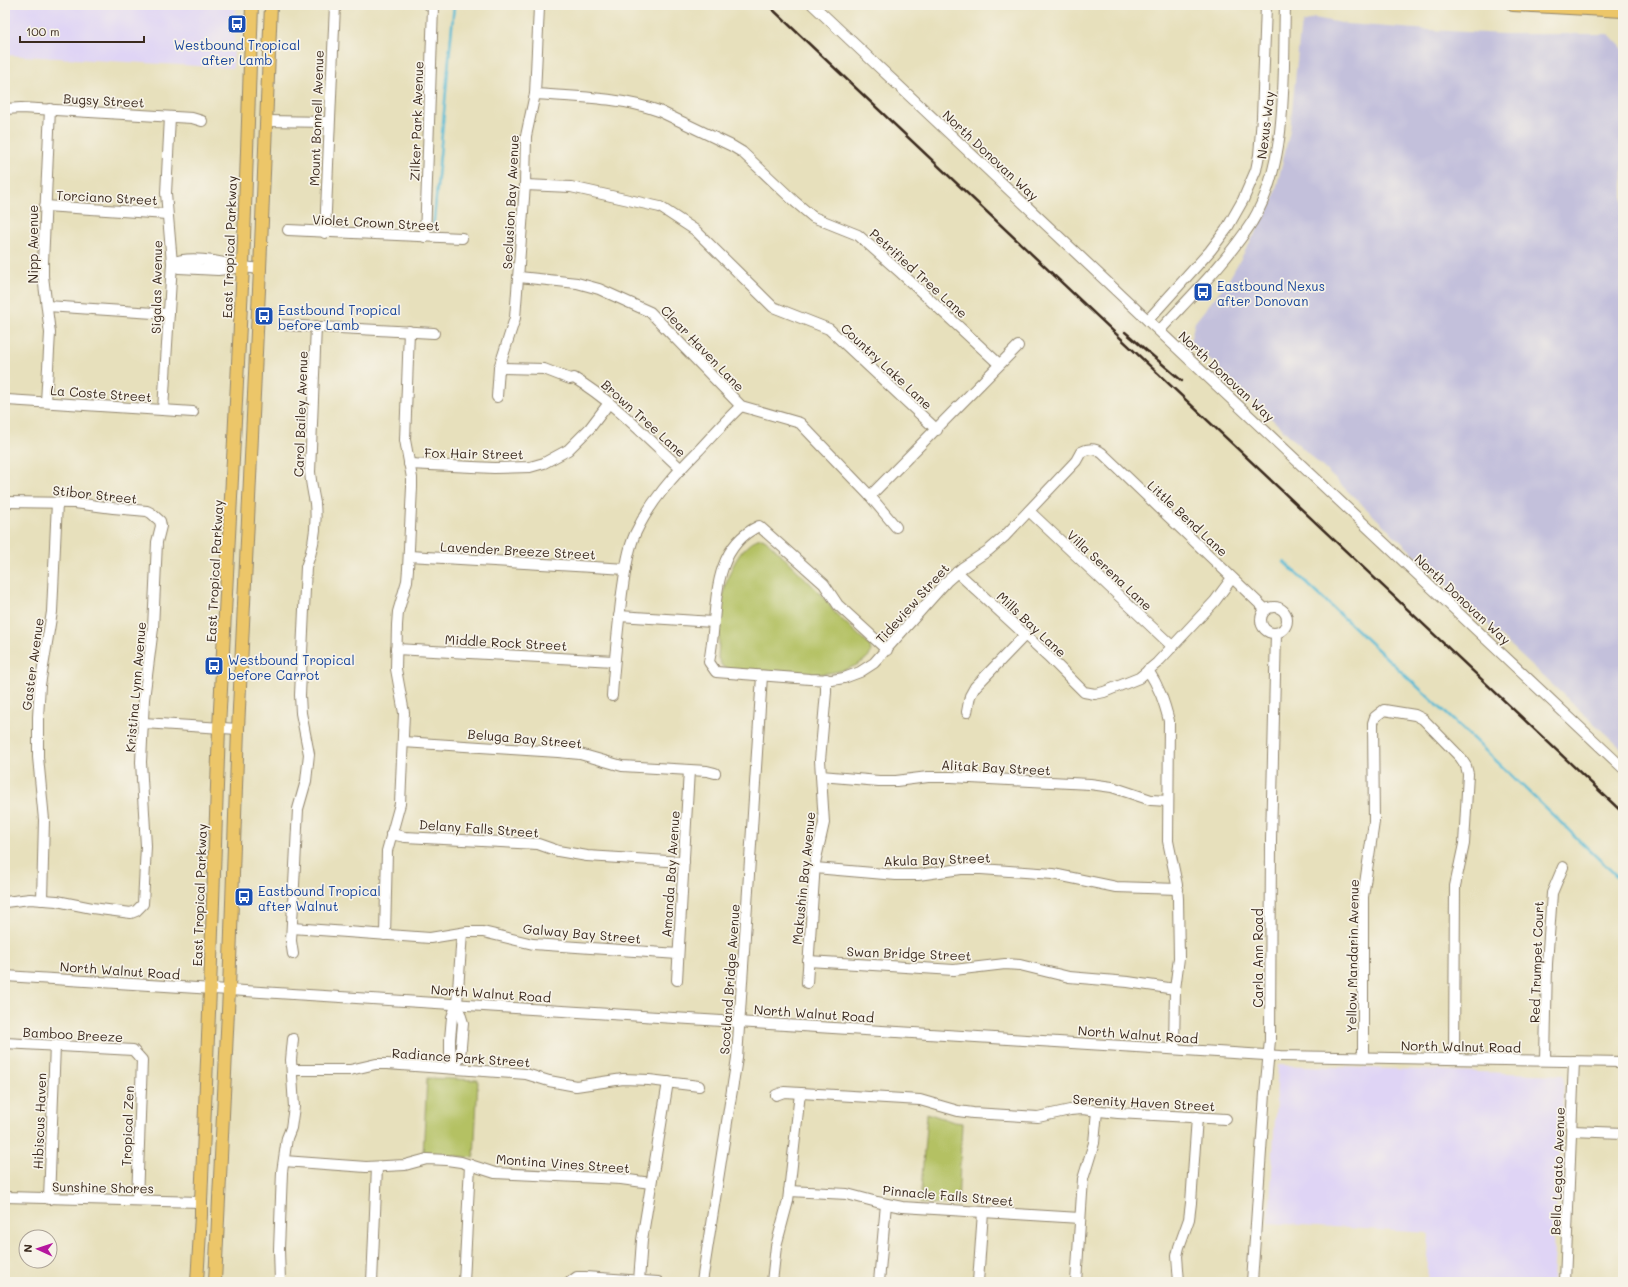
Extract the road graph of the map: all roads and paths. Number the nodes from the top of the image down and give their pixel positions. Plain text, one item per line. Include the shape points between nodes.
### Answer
1 (252, 5) edge
2 (271, 5) edge
3 (335, 5) edge
4 (813, 5) edge
5 (1266, 5) edge
6 (1285, 5) edge
7 (1513, 5) edge
8 (431, 6) edge
9 (539, 7) dead end
10 (1623, 11) edge
11 (535, 94) junction
12 (5, 109) edge
13 (50, 110) junction
14 (170, 117) junction
15 (202, 121) dead end
16 (266, 121) junction
17 (329, 122) junction
18 (525, 185) junction
19 (45, 206) junction
20 (167, 214) junction
21 (288, 230) dead end
22 (325, 233) junction
23 (425, 237) junction
24 (462, 238) dead end
25 (172, 263) junction
26 (243, 268) junction
27 (260, 269) junction
28 (519, 277) junction
29 (47, 306) junction
30 (169, 314) junction
31 (1148, 320) junction
32 (283, 325) dead end
33 (316, 326) junction
34 (1160, 330) junction
35 (409, 331) junction
36 (434, 333) dead end
37 (1018, 346) dead end
38 (999, 364) junction
39 (499, 368) junction
40 (497, 397) dead end
41 (6, 400) dead end
42 (46, 402) junction
43 (609, 403) junction
44 (741, 406) junction
45 (164, 410) junction
46 (193, 412) dead end
47 (937, 430) junction
48 (1091, 449) joint
49 (409, 464) junction
50 (681, 469) junction
51 (870, 496) junction
52 (5, 502) edge
53 (57, 502) junction
54 (1029, 511) junction
55 (156, 517) joint
56 (896, 527) dead end
57 (409, 556) junction
58 (626, 569) junction
59 (957, 572) junction
60 (1232, 578) junction
61 (1266, 610) junction
62 (619, 616) junction
63 (714, 622) junction
64 (1276, 633) junction
65 (1025, 635) junction
66 (1172, 647) junction
67 (396, 649) junction
68 (887, 650) junction
69 (614, 661) junction
70 (1148, 670) junction
71 (762, 676) junction
72 (826, 680) junction
73 (612, 696) dead end
74 (967, 712) dead end
75 (143, 723) junction
76 (219, 728) junction
77 (238, 729) junction
78 (403, 742) junction
79 (1623, 768) edge
80 (690, 770) junction
81 (715, 773) dead end
82 (821, 776) junction
83 (1168, 801) junction
84 (391, 834) junction
85 (684, 862) junction
86 (1563, 867) dead end
87 (815, 868) junction
88 (1178, 889) junction
89 (42, 900) junction
90 (5, 902) edge
91 (292, 928) junction
92 (462, 933) junction
93 (385, 935) junction
94 (293, 954) dead end
95 (678, 954) junction
96 (808, 961) junction
97 (5, 976) edge
98 (677, 980) dead end
99 (807, 983) dead end
100 (210, 989) junction
101 (1175, 989) junction
102 (229, 990) junction
103 (457, 1004) junction
104 (740, 1022) junction
105 (293, 1039) dead end
106 (5, 1043) edge
107 (55, 1045) junction
108 (1174, 1049) junction
109 (138, 1054) joint
110 (1269, 1055) junction
111 (1363, 1057) junction
112 (1454, 1059) junction
113 (1545, 1060) junction
114 (1574, 1061) junction
115 (1623, 1062) edge
116 (453, 1068) junction
117 (292, 1070) junction
118 (668, 1082) junction
119 (699, 1086) dead end
120 (800, 1093) junction
121 (776, 1095) dead end
122 (1097, 1111) junction
123 (1196, 1117) junction
124 (1226, 1119) dead end
125 (1572, 1131) junction
126 (1623, 1133) edge
127 (284, 1160) junction
128 (470, 1165) junction
129 (377, 1166) junction
130 (651, 1184) junction
131 (789, 1191) junction
132 (5, 1197) edge
133 (49, 1199) junction
134 (137, 1200) junction
135 (201, 1202) junction
136 (886, 1204) junction
137 (983, 1212) junction
138 (1080, 1218) junction
139 (570, 1281) edge
140 (638, 1281) junction
141 (197, 1282) edge
142 (215, 1282) edge
143 (280, 1282) edge
144 (372, 1282) edge
145 (464, 1282) edge
146 (658, 1282) edge
147 (702, 1282) edge
148 (772, 1282) edge
149 (879, 1282) edge
150 (978, 1282) edge
151 (1076, 1282) edge
152 (1179, 1282) edge
153 (1252, 1282) edge
154 (1565, 1282) edge

1 - 26 main road, East Tropical Parkway
2 - 16 main road
3 - 17 street, Mount Bonnell Avenue
4 - 31 street, North Donovan Way
5 - 31 street, Nexus Way via 1262,118 1256,170 1226,230
6 - 34 street, Nexus Way via 1278,149 1263,200 1253,220 1224,260
7 - 10 main road
8 - 23 street, Zilker Park Avenue
9 - 11 street, Seclusion Bay Avenue
11 - 18 street, Seclusion Bay Avenue via 526,136
11 - 38 street, Petrified Tree Lane via 616,100 646,107 732,146 742,152 813,217 858,235
12 - 13 street, Bugsy Street
13 - 14 street, Bugsy Street
13 - 19 street, Nipp Avenue
14 - 15 street, Bugsy Street
14 - 20 street, Sigalas Avenue
16 - 17 street
16 - 27 main road
17 - 22 street, Mount Bonnell Avenue
18 - 28 street, Seclusion Bay Avenue
18 - 47 street, Country Lake Lane via 571,187 660,207 695,230 773,307 829,329
19 - 20 street, Torciano Street
19 - 29 street, Nipp Avenue via 43,276
20 - 25 street, Sigalas Avenue
21 - 22 street, Violet Crown Street
22 - 23 street, Violet Crown Street
23 - 24 street, Violet Crown Street
25 - 26 street via 180,259 219,261
25 - 30 street, Sigalas Avenue
26 - 27 street
26 - 76 main road, East Tropical Parkway
27 - 77 main road
28 - 39 street, Seclusion Bay Avenue via 515,318
28 - 44 street, Clear Haven Lane via 577,283 599,289 650,312
29 - 30 street
29 - 42 street, Nipp Avenue via 50,333
30 - 45 street, Sigalas Avenue
31 - 34 street, North Donovan Way
32 - 33 street
33 - 35 street
33 - 91 street, Carol Bailey Avenue via 310,472 316,527 306,567 300,695 309,754 306,781 298,809
34 - 79 street, North Donovan Way
35 - 36 street
35 - 49 street via 405,440
37 - 38 street
38 - 47 street
39 - 40 street, Seclusion Bay Avenue
39 - 43 street, Brown Tree Lane via 544,369 570,379 574,378
41 - 42 street, La Coste Street
42 - 45 street, La Coste Street
43 - 49 street, Fox Hair Street via 590,428 568,450 544,463 530,467 501,469
43 - 50 street, Brown Tree Lane
44 - 50 street
44 - 51 street, Clear Haven Lane via 800,423
45 - 46 street, La Coste Street
47 - 51 street
48 - 54 street, Tideview Street via 1082,452
48 - 60 street, Little Bend Lane via 1102,453
49 - 57 street via 412,487
50 - 58 street via 646,512 634,535
51 - 56 street, Clear Haven Lane
52 - 53 street, Stibor Street
53 - 55 street, Stibor Street via 147,511
53 - 89 street, Gaster Avenue via 52,612 40,685 38,717 38,757 44,820
54 - 59 street, Tideview Street via 989,550
54 - 66 street, Villa Serena Lane
55 - 75 street, Kristina Lynn Avenue via 160,520 161,526 156,542 153,628 144,693
57 - 58 street, Lavender Breeze Street
57 - 67 street via 407,582 398,612
58 - 62 street
59 - 65 street, Mills Bay Lane
59 - 68 street, Tideview Street
60 - 61 street, Little Bend Lane
60 - 66 street via 1215,601
61 - 64 street via 1261,617 1262,625 1268,631
61 - 64 street via 1278,608 1285,613 1286,625
62 - 63 street
62 - 69 street
63 - 68 street via 717,588 729,555 747,532 759,526 824,584 838,605
63 - 71 street, Tideview Street via 709,662 712,668 716,672
64 - 110 street, Carla Ann Road
65 - 70 street, Mills Bay Lane via 1084,692 1104,692 1139,678
65 - 74 street via 975,687 970,696
66 - 70 street
67 - 69 street, Middle Rock Street
67 - 78 street via 397,681 404,713
68 - 72 street, Tideview Street via 860,672 844,678
69 - 73 street
70 - 83 street via 1165,702 1169,721
71 - 72 street, Tideview Street
71 - 104 street, Scotland Bridge Avenue
72 - 82 street, Makushin Bay Avenue
75 - 76 street
75 - 89 street, Kristina Lynn Avenue via 141,762 146,846 143,904 131,913
76 - 77 street
76 - 100 main road, East Tropical Parkway
77 - 102 main road
78 - 80 street, Beluga Bay Street via 580,754 622,766
78 - 84 street via 400,804
80 - 81 street, Beluga Bay Street
80 - 85 street, Amanda Bay Avenue
82 - 83 street, Alitak Bay Street via 879,781 951,777 1090,784 1112,787 1151,800
82 - 87 street, Makushin Bay Avenue via 824,823
83 - 88 street via 1168,841
84 - 85 street, Delany Falls Street via 538,844 558,851 587,856
84 - 93 street via 387,851
85 - 95 street, Amanda Bay Avenue
86 - 113 street, Red Trumpet Court via 1552,893 1547,964
87 - 88 street, Akula Bay Street via 896,875 981,869 1053,874 1116,887
87 - 96 street, Makushin Bay Avenue
88 - 101 street via 1179,958
89 - 90 street
91 - 93 street, Galway Bay Street
91 - 94 street, Carol Bailey Avenue
92 - 93 street, Galway Bay Street via 430,938
92 - 95 street, Galway Bay Street via 484,932 533,944
92 - 103 street
95 - 98 street, Amanda Bay Avenue
96 - 99 street, Makushin Bay Avenue
96 - 101 street, Swan Bridge Street via 954,970 1005,964 1020,965 1069,977
97 - 100 street, North Walnut Road
100 - 102 street, North Walnut Road
100 - 135 main road, East Tropical Parkway
101 - 108 street
102 - 103 street, North Walnut Road
102 - 142 main road
103 - 104 street, North Walnut Road
103 - 116 street via 452,1017 450,1039 450,1060
104 - 108 street, North Walnut Road
104 - 147 street, Scotland Bridge Avenue via 734,1082
105 - 117 street
106 - 107 street, Bamboo Breeze
107 - 109 street, Bamboo Breeze via 133,1050
107 - 133 street, Hibiscus Haven
108 - 110 street, North Walnut Road
109 - 134 street, Tropical Zen via 142,1060
110 - 111 street, North Walnut Road
110 - 153 street, Carla Ann Road
111 - 112 street, North Walnut Road
111 - 112 street, Yellow Mandarin Avenue via 1363,897 1374,822 1373,723 1375,717 1384,710 1423,719 1460,757 1468,774 1464,844 1455,886
112 - 113 street, North Walnut Road
113 - 114 street, North Walnut Road
114 - 115 street, North Walnut Road
114 - 125 street, Bella Legato Avenue
116 - 117 street, Radiance Park Street via 382,1064 350,1070
116 - 118 street, Radiance Park Street via 526,1074 576,1086 623,1079
117 - 127 street via 294,1116
118 - 119 street, Radiance Park Street
118 - 130 street
120 - 121 street, Serenity Haven Street via 784,1092
120 - 122 street, Serenity Haven Street via 920,1100 973,1113 1038,1116 1070,1110
120 - 131 street
122 - 123 street, Serenity Haven Street
122 - 138 street via 1094,1143 1083,1179
123 - 124 street, Serenity Haven Street
123 - 152 street via 1192,1203 1177,1256
125 - 126 street
125 - 154 street, Bella Legato Avenue
127 - 129 street, Montina Vines Street
127 - 143 street via 280,1210
128 - 129 street, Montina Vines Street via 427,1159 405,1165
128 - 130 street, Montina Vines Street via 495,1173 621,1179
128 - 145 street
129 - 144 street
130 - 140 street
131 - 136 street, Pinnacle Falls Street via 847,1194
131 - 148 street via 776,1246
132 - 133 street, Sunshine Shores
133 - 134 street, Sunshine Shores
134 - 135 street, Sunshine Shores
135 - 141 main road, East Tropical Parkway
136 - 137 street, Pinnacle Falls Street
136 - 149 street
137 - 138 street, Pinnacle Falls Street
137 - 150 street
138 - 151 street
139 - 140 street via 577,1277 585,1277
140 - 146 street

